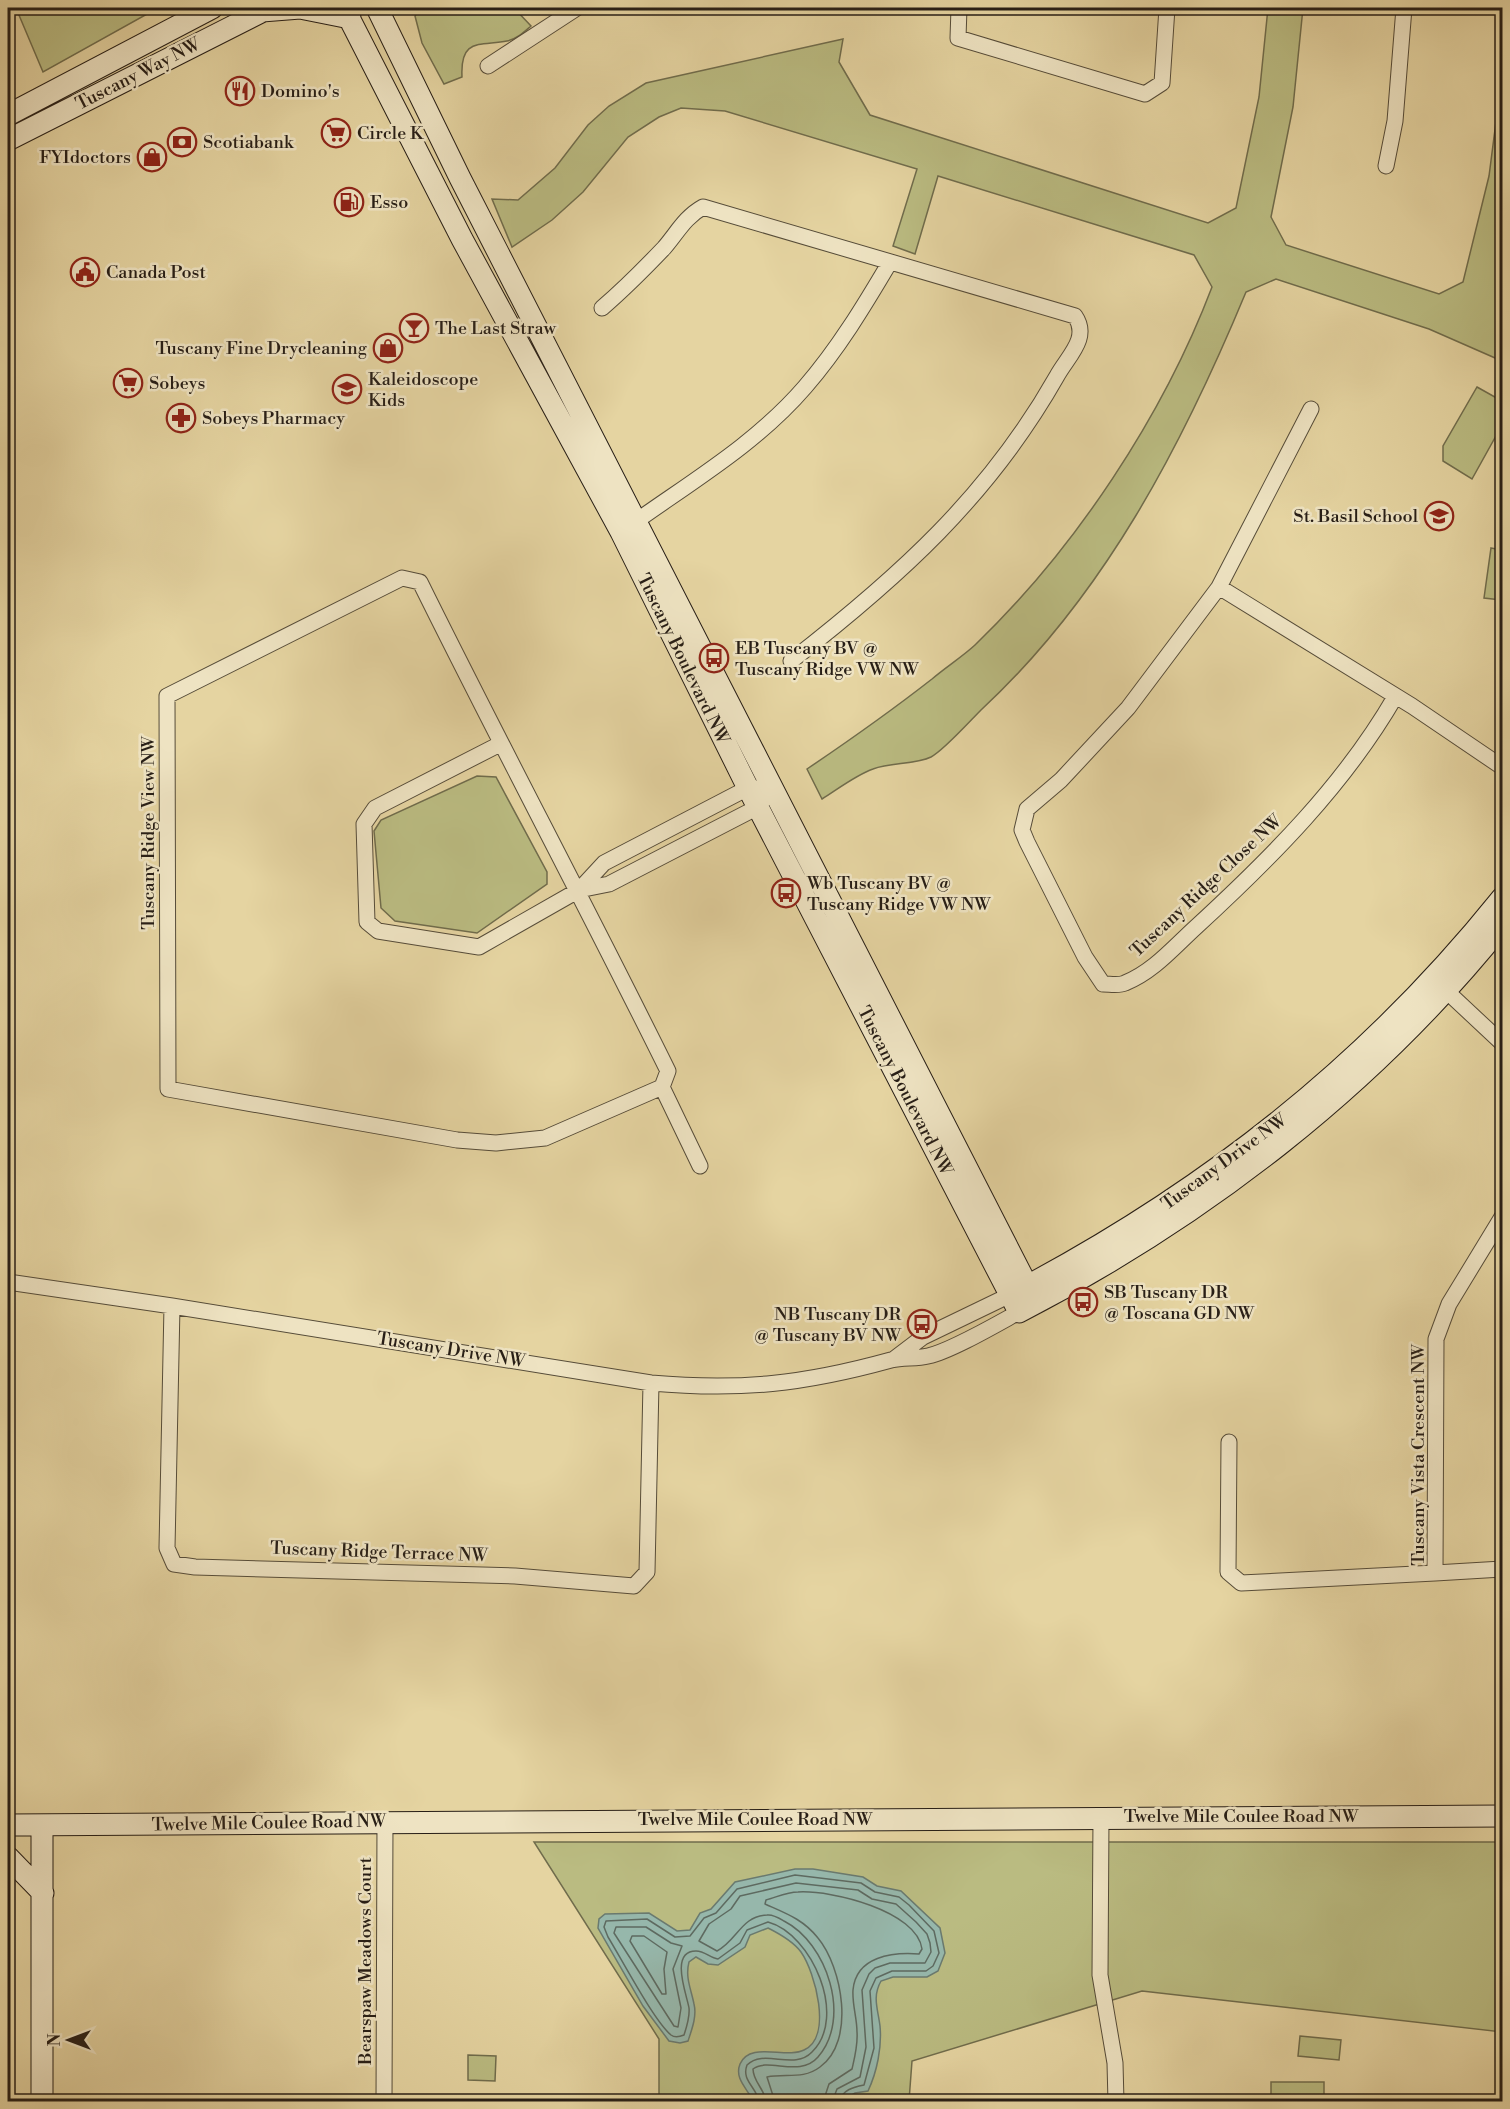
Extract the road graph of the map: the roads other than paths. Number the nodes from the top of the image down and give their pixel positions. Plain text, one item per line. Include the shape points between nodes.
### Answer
1 (212, 8) edge
2 (377, 8) edge
3 (393, 8) edge
4 (577, 8) edge
5 (959, 8) edge
6 (1167, 8) edge
7 (1404, 8) edge
8 (265, 9) edge
9 (347, 13) edge
10 (488, 66) dead end
11 (411, 80) junction
12 (8, 115) edge
13 (8, 140) edge
14 (1386, 166) dead end
15 (890, 262) junction
16 (602, 308) dead end
17 (1311, 409) dead end
18 (628, 526) junction
19 (1219, 587) junction
20 (791, 661) dead end
21 (1395, 697) junction
22 (500, 744) junction
23 (1503, 767) edge
24 (773, 787) junction
25 (748, 788) junction
26 (758, 807) junction
27 (579, 890) junction
28 (1503, 898) edge
29 (1503, 925) edge
30 (1440, 985) junction
31 (1503, 1043) edge
32 (662, 1087) junction
33 (700, 1166) dead end
34 (1503, 1217) edge
35 (8, 1282) edge
36 (1023, 1299) junction
37 (172, 1306) junction
38 (651, 1383) junction
39 (1229, 1442) dead end
40 (1503, 1569) edge
41 (1435, 1574) junction
42 (1101, 1816) junction
43 (1503, 1816) edge
44 (385, 1821) junction
45 (8, 1825) edge
46 (42, 1826) junction
47 (8, 1857) edge
48 (43, 1893) junction
49 (42, 2102) edge
50 (384, 2102) edge
51 (1116, 2102) edge

1 - 12 street, Tuscany Way NW
2 - 11 street, Tuscany Boulevard NW
3 - 11 street
4 - 10 street
5 - 6 street via 958,38 1145,94 1162,83
7 - 14 street via 1395,121
8 - 9 street
8 - 13 street, Tuscany Way NW
9 - 18 street, Tuscany Boulevard NW via 462,239
11 - 18 street, Tuscany Boulevard NW
15 - 16 street via 703,207 688,216 645,268
15 - 18 street via 854,323 805,387 777,416 694,483
15 - 20 street via 1074,316 1080,324 1081,338 1001,463 944,530 863,605
17 - 19 street
18 - 24 street, Tuscany Boulevard NW
18 - 25 street, Tuscany Boulevard NW
19 - 21 street
19 - 21 street, Tuscany Ridge Close NW via 1128,708 1027,809 1022,830 1027,843 1085,957 1103,984 1123,984 1147,971 1270,857 1371,738
21 - 23 street
22 - 27 street, Tuscany Ridge View NW
22 - 27 street via 375,808 364,824 367,922 378,931 479,948
22 - 32 street, Tuscany Ridge View NW via 420,582 402,578 167,696 168,1089 457,1140 496,1143 545,1138
24 - 25 street
24 - 26 street
24 - 36 street, Tuscany Boulevard NW
25 - 26 street, Tuscany Boulevard NW
25 - 27 street via 604,863
26 - 27 street via 609,884
26 - 36 street, Tuscany Boulevard NW
27 - 32 street, Tuscany Ridge View NW via 668,1071
28 - 30 street, Tuscany Drive NW
29 - 30 street, Tuscany Drive NW
30 - 31 street
30 - 36 street, Tuscany Drive NW via 1252,1144
32 - 33 street, Tuscany Ridge View NW
34 - 41 street, Tuscany Vista Crescent NW via 1449,1304 1437,1339
35 - 37 street, Tuscany Drive NW
36 - 38 street, Tuscany Drive NW via 923,1337 894,1359 822,1378 754,1387
37 - 38 street, Tuscany Drive NW
37 - 38 street, Tuscany Ridge Terrace NW via 167,1548 174,1564 515,1576 634,1586 647,1572
39 - 41 street via 1228,1572 1241,1583
40 - 41 street, Tuscany Vista Crescent NW
42 - 43 street, Twelve Mile Coulee Road NW
42 - 44 street, Twelve Mile Coulee Road NW
42 - 51 street via 1100,1975 1115,2063
44 - 46 street, Twelve Mile Coulee Road NW
44 - 50 street, Bearspaw Meadows Court
45 - 46 street, Twelve Mile Coulee Road NW
46 - 48 street
47 - 48 street
48 - 49 street

